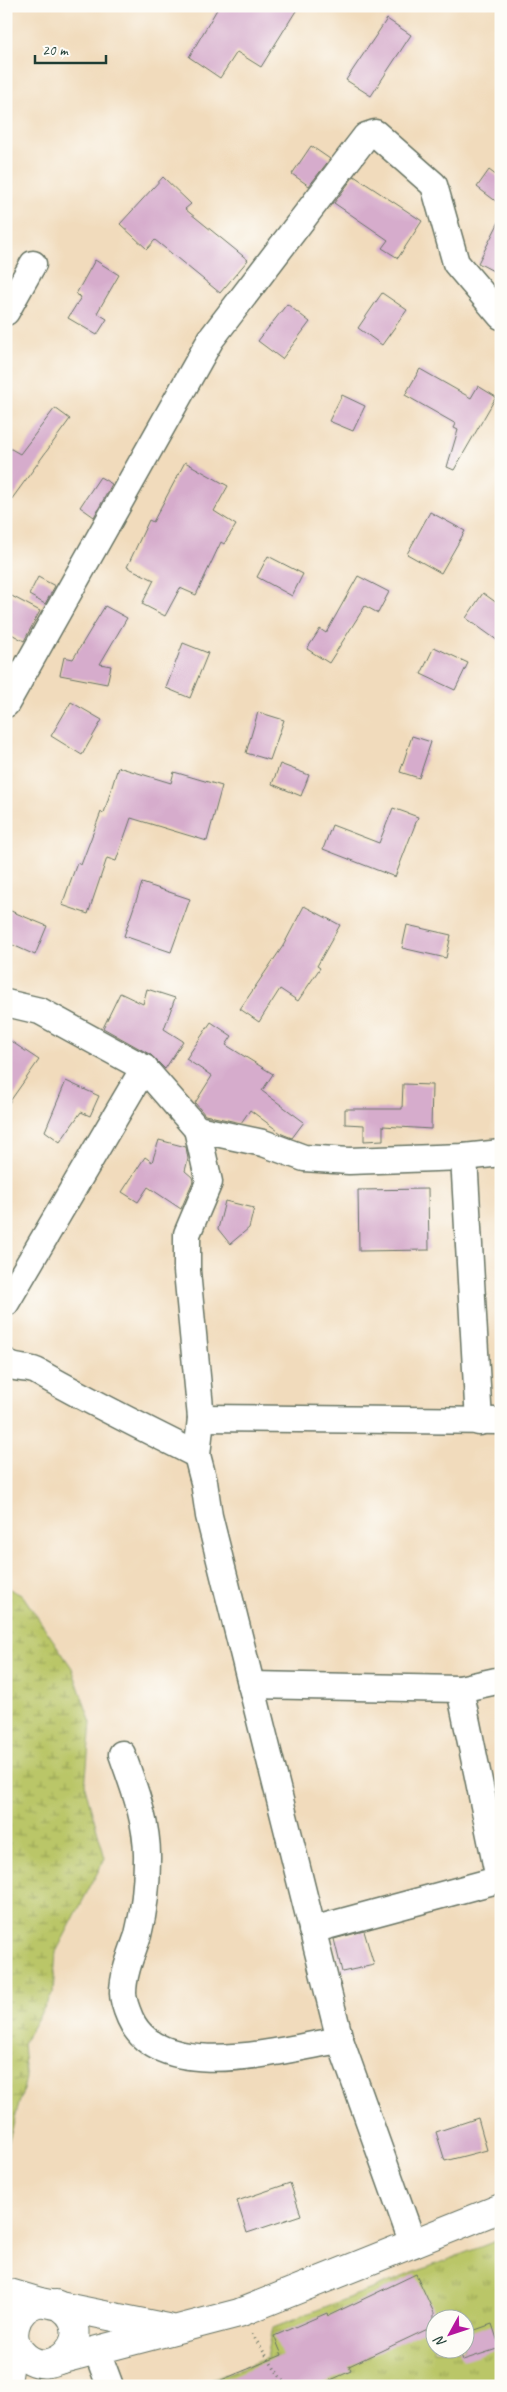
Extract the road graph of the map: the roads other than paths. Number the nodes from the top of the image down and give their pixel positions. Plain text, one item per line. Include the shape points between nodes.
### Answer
1 (33, 264) dead end
2 (6, 312) edge
3 (501, 316) edge
4 (6, 704) edge
5 (6, 1003) edge
6 (144, 1068) junction
7 (197, 1129) junction
8 (501, 1153) edge
9 (464, 1157) junction
10 (6, 1303) edge
11 (7, 1366) edge
12 (201, 1418) junction
13 (490, 1421) edge
14 (197, 1455) junction
15 (501, 1680) edge
16 (251, 1685) junction
17 (460, 1689) junction
18 (122, 1754) dead end
19 (500, 1879) edge
20 (312, 1930) junction
21 (340, 2040) junction
22 (501, 2208) edge
23 (413, 2244) junction
24 (6, 2292) edge
25 (48, 2303) junction
26 (172, 2329) junction
27 (11, 2330) edge
28 (97, 2351) junction
29 (52, 2362) junction
30 (7, 2377) edge
31 (110, 2386) edge

1 - 2 street
3 - 4 street via 456,263 434,185 375,133 366,136 211,339
5 - 6 street via 40,1011
6 - 7 street
6 - 10 street
7 - 9 street via 263,1142 304,1158 349,1161
7 - 12 street via 210,1182 187,1234 187,1271
8 - 9 street
9 - 13 street
11 - 14 street via 35,1370 74,1394
12 - 13 street
12 - 14 street
14 - 16 street
15 - 17 street
16 - 17 street
16 - 20 street
17 - 19 street
18 - 21 street via 141,1808 148,1858 145,1895 123,1994 136,2032 155,2045 188,2058 221,2059
19 - 20 street
20 - 21 street
21 - 23 street
22 - 23 main road
23 - 26 main road via 239,2313
24 - 25 main road
25 - 26 main road
25 - 27 main road via 23,2310
25 - 29 main road via 70,2314 76,2330 72,2347
26 - 28 main road
27 - 29 main road via 21,2352 35,2362
27 - 30 main road
28 - 29 main road
28 - 31 street
29 - 30 main road

